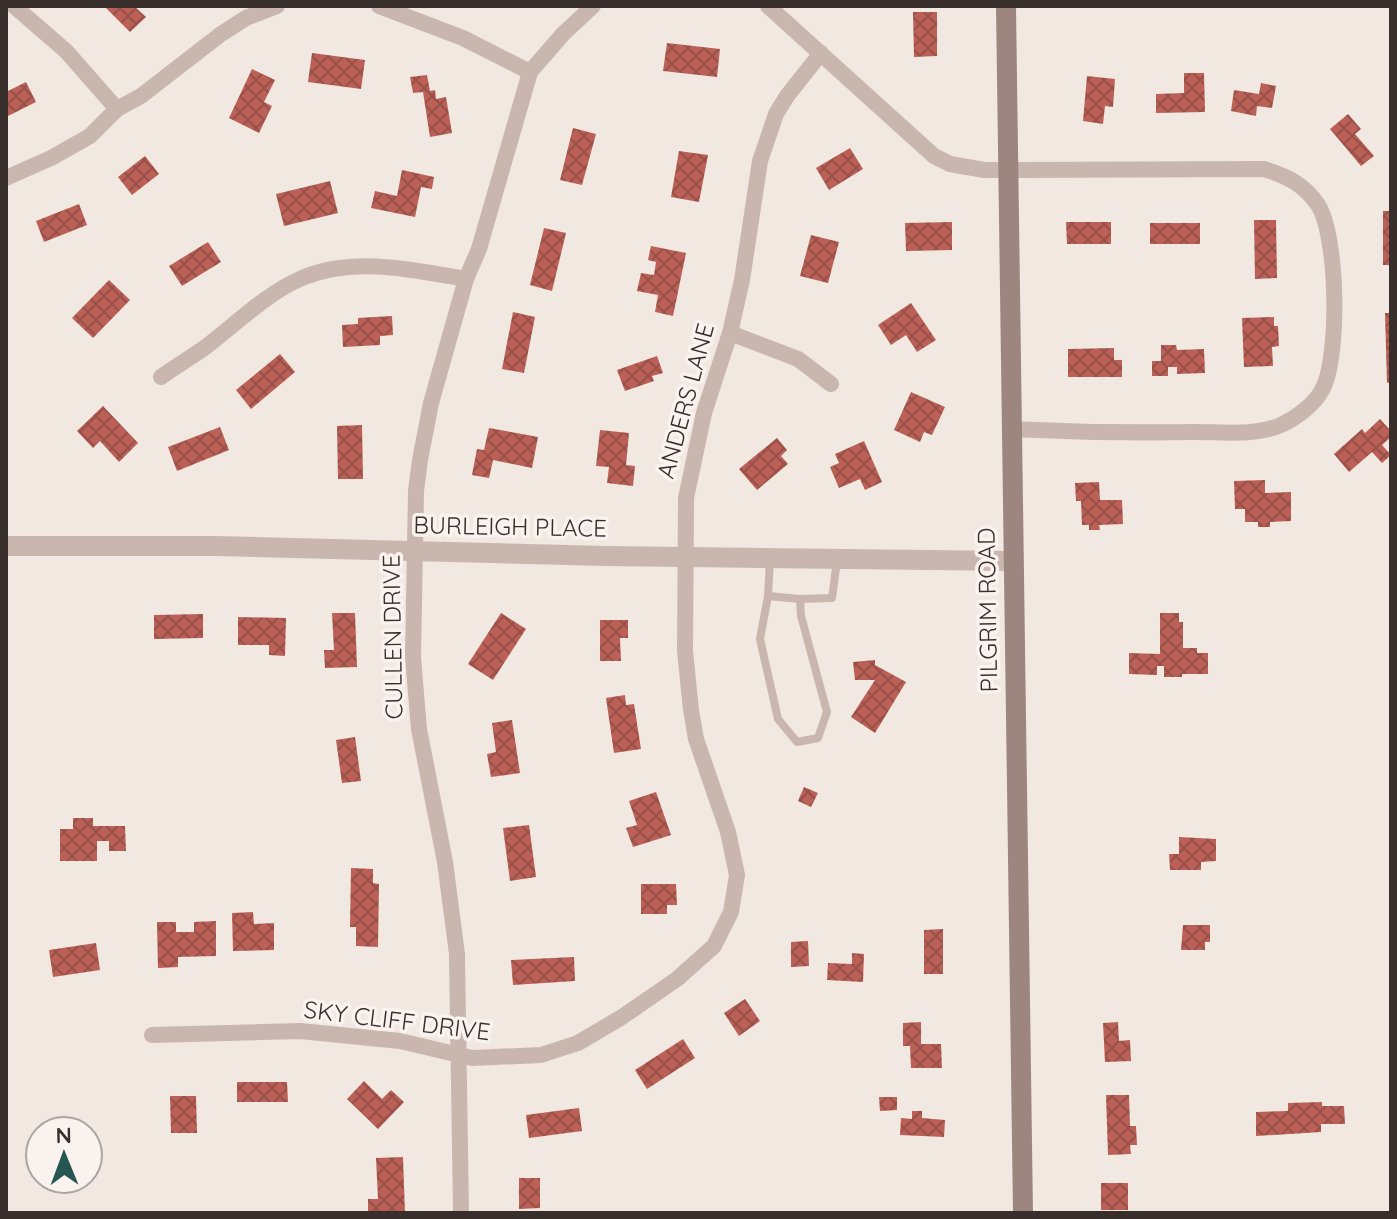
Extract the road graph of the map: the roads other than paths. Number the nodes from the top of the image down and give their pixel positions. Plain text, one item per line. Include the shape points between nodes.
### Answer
1 (14, 6) edge
2 (277, 6) edge
3 (379, 6) edge
4 (593, 6) edge
5 (768, 6) edge
6 (1006, 6) edge
7 (821, 53) junction
8 (530, 72) junction
9 (117, 109) junction
10 (1009, 169) junction
11 (6, 178) edge
12 (466, 279) junction
13 (730, 333) junction
14 (161, 377) dead end
15 (831, 384) dead end
16 (1013, 429) junction
17 (6, 546) edge
18 (415, 549) junction
19 (684, 557) junction
20 (770, 558) junction
21 (838, 559) junction
22 (1012, 561) junction
23 (768, 596) junction
24 (800, 599) junction
25 (729, 917) joint
26 (152, 1035) dead end
27 (458, 1056) junction
28 (461, 1213) edge
29 (1023, 1213) edge

1 - 9 street via 66,51
2 - 9 street via 221,34
3 - 8 street via 463,38
4 - 8 street
5 - 7 street
6 - 10 main road, PILGRIM ROAD
7 - 10 street via 934,156 967,168
7 - 13 street, ANDERS LANE via 787,96 769,131
8 - 12 street, CULLEN DRIVE
9 - 11 street via 90,136
10 - 16 main road, PILGRIM ROAD
10 - 16 street via 1264,169 1287,176 1320,208 1328,227 1333,280 1329,376 1306,409 1280,426 1240,432
12 - 14 street via 399,268 319,272 284,287
12 - 18 street, CULLEN DRIVE via 425,431
13 - 15 street via 798,359
13 - 19 street, ANDERS LANE via 694,448
16 - 22 main road, PILGRIM ROAD
17 - 18 street, BURLEIGH PLACE
18 - 19 street, BURLEIGH PLACE
18 - 27 street, CULLEN DRIVE via 416,695 450,891 459,985
19 - 20 street, BURLEIGH PLACE
19 - 25 street, ANDERS LANE via 691,710 737,875
20 - 21 street, BURLEIGH PLACE
20 - 23 lane
21 - 22 street, BURLEIGH PLACE
21 - 24 lane via 832,598
22 - 29 main road, PILGRIM ROAD
23 - 24 lane
23 - 24 lane via 760,639 778,719 797,742 818,738 827,712
25 - 27 street, SKY CLIFF DRIVE via 714,946 677,979 578,1043 541,1055
26 - 27 street, SKY CLIFF DRIVE via 335,1033 400,1041
27 - 28 street, CULLEN DRIVE

